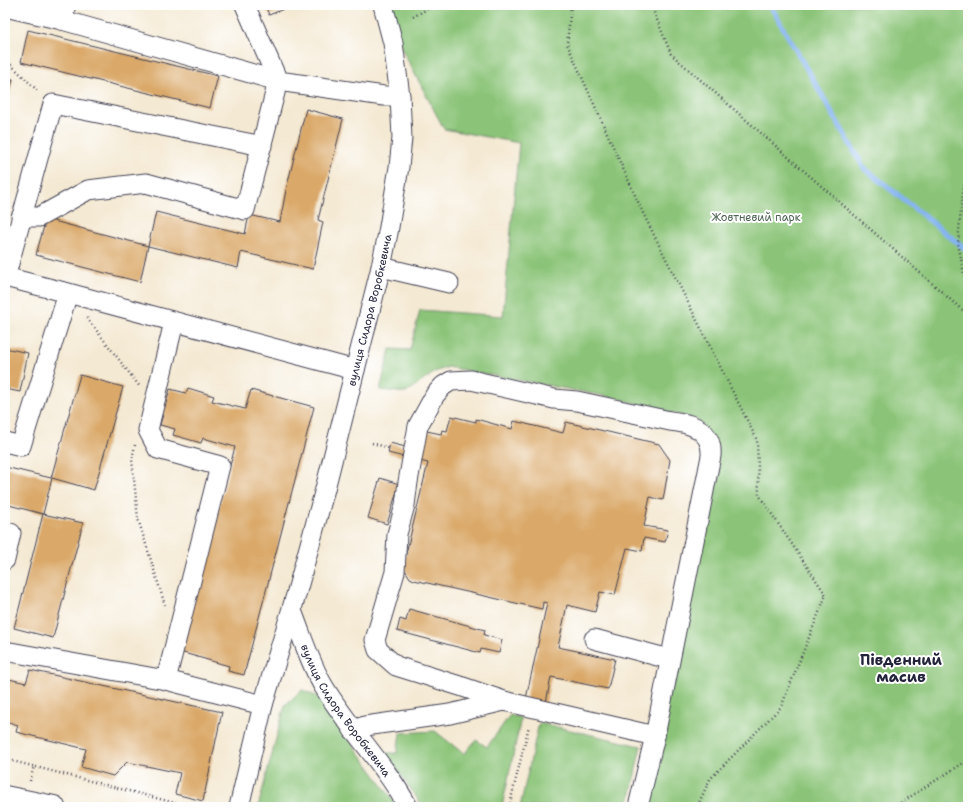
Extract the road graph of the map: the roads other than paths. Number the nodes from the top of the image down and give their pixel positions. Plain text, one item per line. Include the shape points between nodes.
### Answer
1 (245, 5) edge
2 (383, 5) edge
3 (5, 7) edge
4 (64, 13) edge
5 (278, 81) junction
6 (400, 96) junction
7 (262, 146) junction
8 (21, 217) junction
9 (381, 267) junction
10 (5, 277) edge
11 (449, 283) dead end
12 (68, 293) junction
13 (174, 322) junction
14 (355, 370) junction
15 (5, 442) edge
16 (5, 532) edge
17 (5, 560) edge
18 (292, 611) junction
19 (594, 639) dead end
20 (5, 651) edge
21 (669, 659) junction
22 (166, 680) junction
23 (504, 701) junction
24 (264, 704) junction
25 (353, 730) junction
26 (655, 736) junction
27 (5, 797) edge
28 (54, 807) edge
29 (239, 807) edge
30 (408, 807) edge
31 (638, 807) edge

1 - 5 street
2 - 6 street, вулиця Сидора Воробкевича via 394,43
3 - 4 street
4 - 5 street
5 - 6 street
5 - 7 street
6 - 9 street, вулиця Сидора Воробкевича via 402,138 399,167
7 - 8 street via 245,210 146,182 88,190 39,216
7 - 8 street via 53,104
8 - 10 street
9 - 11 street
9 - 14 street, вулиця Сидора Воробкевича
10 - 12 street
12 - 13 street
12 - 15 street via 21,446
13 - 14 street
13 - 22 street via 148,430 158,449 220,466
14 - 18 street, вулиця Сидора Воробкевича
16 - 17 street via 11,533
18 - 24 street, вулиця Сидора Воробкевича
18 - 25 street, вулиця Сидора Воробкевича via 323,686
19 - 21 street
20 - 22 street
21 - 23 street via 711,456 712,449 703,432 684,422 577,401 554,399 471,380 451,381 434,395 418,426 405,505 397,534 395,572 374,640 378,650 396,666
21 - 26 street
22 - 24 street
23 - 25 street via 450,714
23 - 26 street
24 - 29 street, вулиця Сидора Воробкевича
25 - 30 street, вулиця Сидора Воробкевича
26 - 31 street
27 - 28 main road

